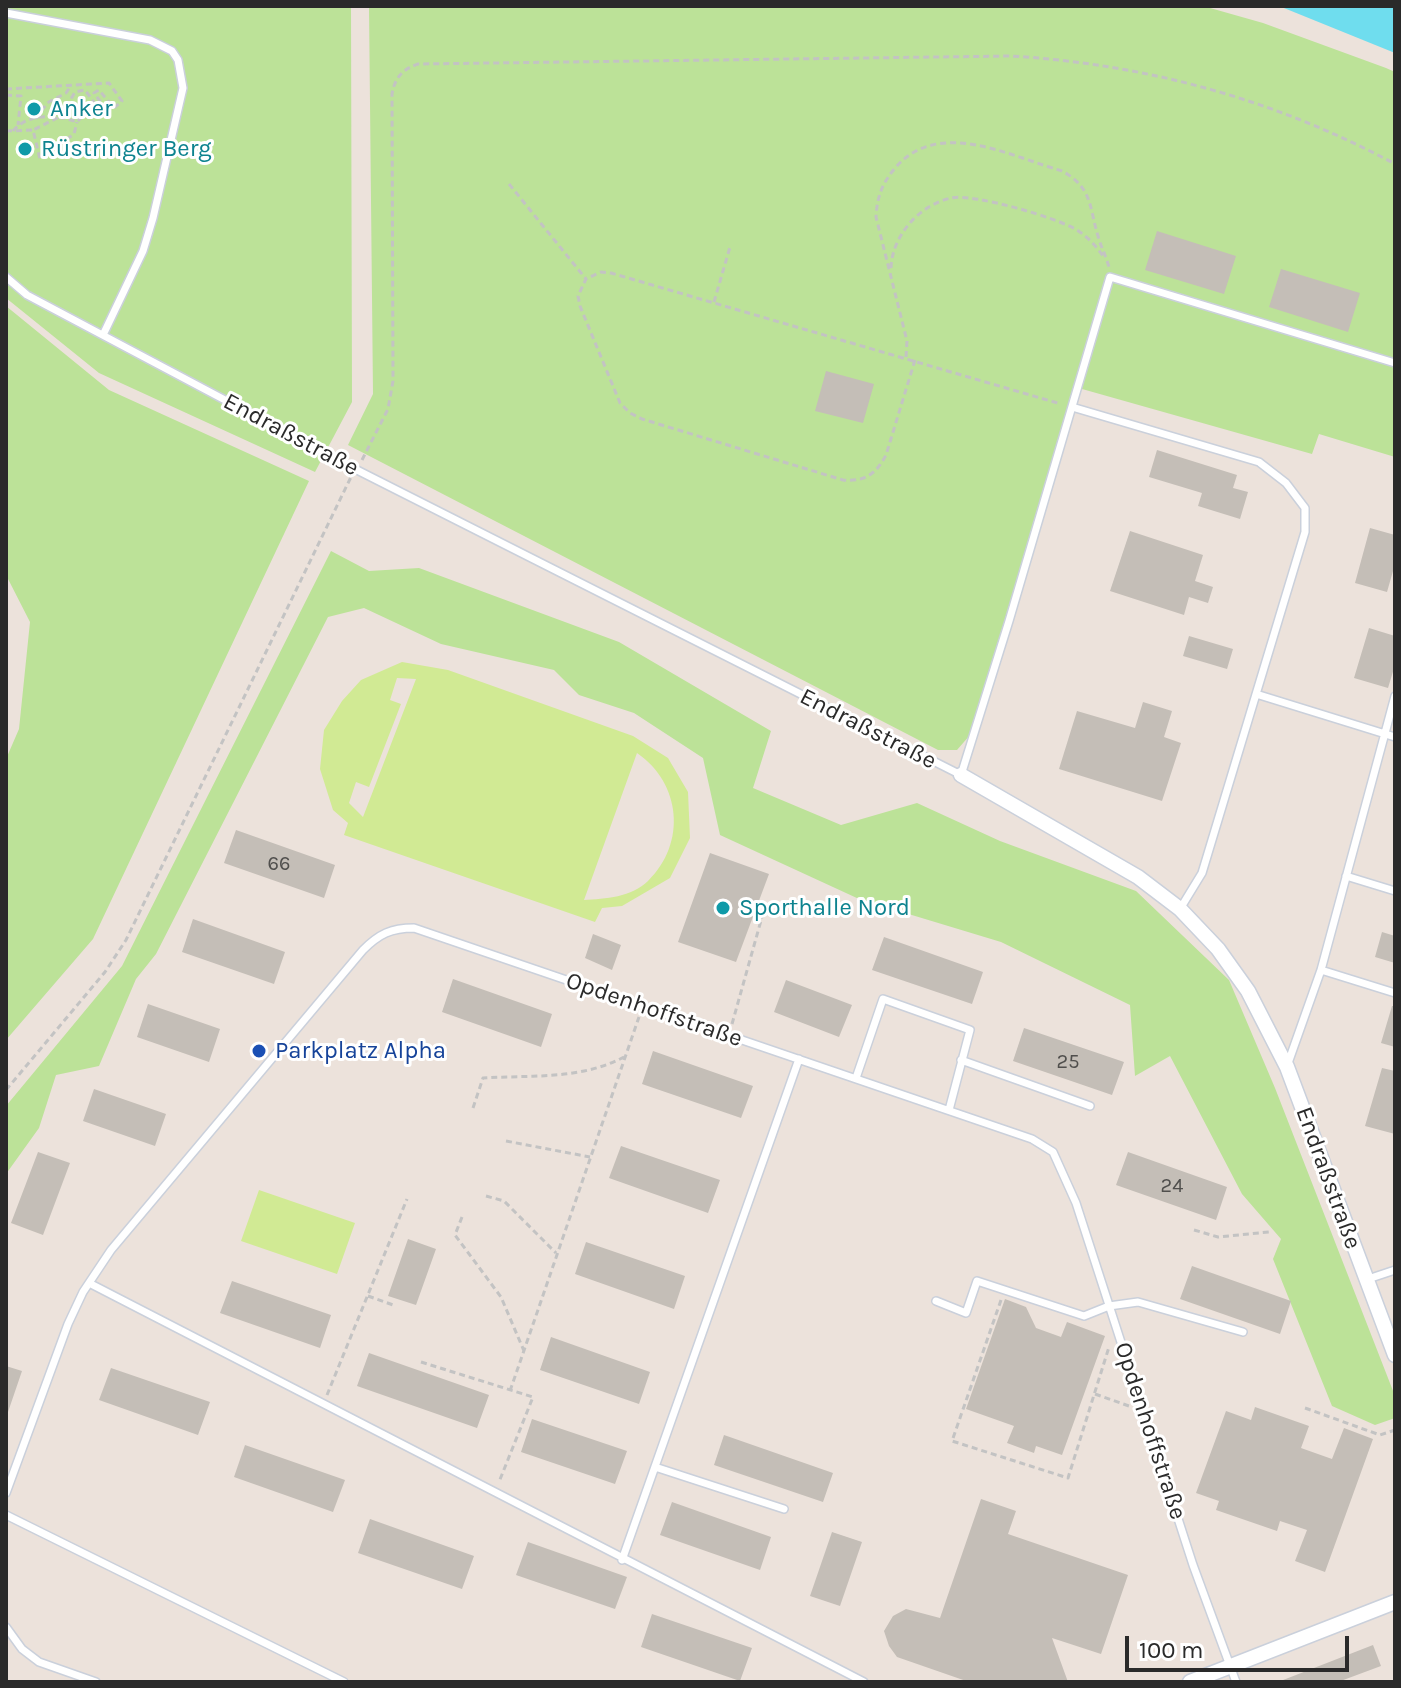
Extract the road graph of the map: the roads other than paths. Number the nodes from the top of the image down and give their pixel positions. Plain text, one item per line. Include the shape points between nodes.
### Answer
1 (6, 13) edge
2 (6, 277) edge
3 (103, 335) junction
4 (1395, 363) edge
5 (1072, 407) junction
6 (1256, 694) junction
7 (1395, 696) edge
8 (1384, 733) junction
9 (1395, 737) edge
10 (961, 775) junction
11 (1346, 876) junction
12 (1395, 891) edge
13 (1180, 909) junction
14 (1321, 970) junction
15 (1395, 993) edge
16 (799, 1059) junction
17 (961, 1060) junction
18 (1287, 1067) junction
19 (856, 1078) junction
20 (1090, 1106) dead end
21 (949, 1110) junction
22 (1394, 1267) edge
23 (1366, 1279) junction
24 (89, 1283) junction
25 (936, 1301) dead end
26 (1109, 1306) junction
27 (1243, 1332) dead end
28 (1395, 1355) edge
29 (655, 1467) junction
30 (6, 1493) edge
31 (784, 1509) dead end
32 (6, 1515) edge
33 (622, 1560) junction
34 (1395, 1602) edge
35 (6, 1627) edge
36 (1231, 1667) junction
37 (96, 1682) edge
38 (344, 1682) edge
39 (864, 1682) edge
40 (1190, 1682) edge
41 (1236, 1682) edge

1 - 3 lane via 150,40 178,60 183,88 153,218
2 - 3 lane, Endraßstraße via 27,295
3 - 10 lane, Endraßstraße via 355,469
4 - 5 lane via 1110,277
5 - 6 lane via 1259,462 1286,483 1305,508 1305,532
5 - 10 lane
6 - 8 lane
6 - 13 lane via 1202,873
7 - 8 lane
8 - 9 lane
8 - 11 lane
10 - 13 street, Endraßstraße via 1138,877
11 - 12 lane
11 - 14 lane
13 - 18 street, Endraßstraße via 1248,991
14 - 15 lane
14 - 18 lane
16 - 19 lane, Opdenhoffstraße
16 - 24 lane, Opdenhoffstraße via 414,928 393,928 363,950
16 - 29 lane
17 - 19 lane via 970,1030 883,999
17 - 20 lane
17 - 21 lane
18 - 23 street, Endraßstraße
19 - 21 lane, Opdenhoffstraße
21 - 26 lane, Opdenhoffstraße via 1032,1139 1053,1152 1076,1203
22 - 23 lane
23 - 28 street, Endraßstraße
24 - 30 lane, Opdenhoffstraße via 68,1324
24 - 33 lane
25 - 26 lane via 966,1313 977,1281 1084,1316
26 - 27 lane via 1138,1302
26 - 36 lane, Opdenhoffstraße
29 - 31 lane
29 - 33 lane
32 - 38 lane
33 - 39 lane
34 - 36 street
35 - 37 lane via 39,1662
36 - 40 street
36 - 41 lane, Opdenhoffstraße

